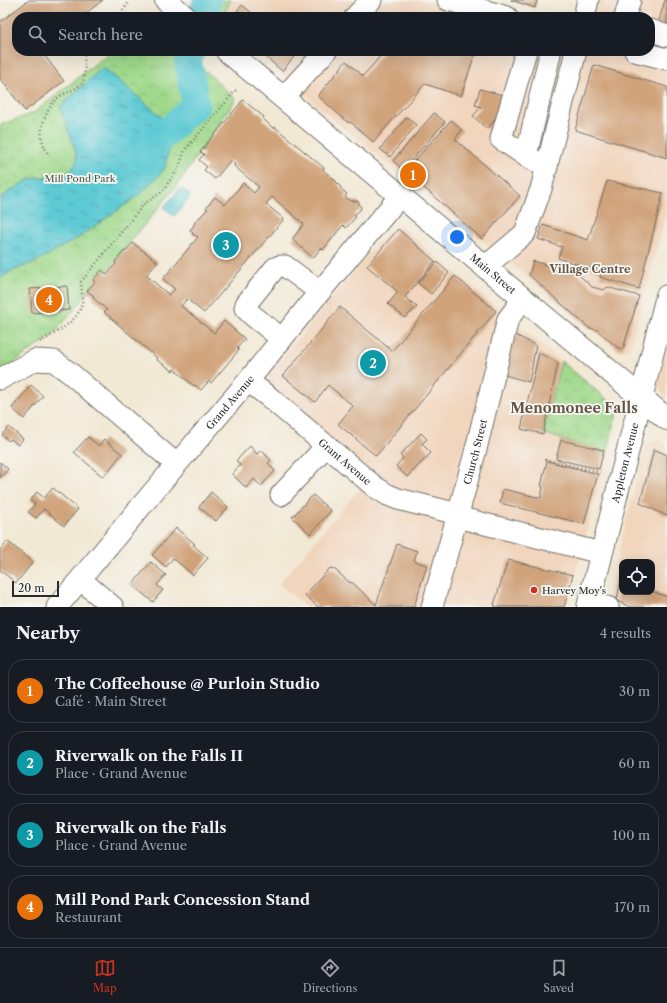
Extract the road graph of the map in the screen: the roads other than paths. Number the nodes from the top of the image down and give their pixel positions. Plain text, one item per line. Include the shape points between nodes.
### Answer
1 (371, 0) edge
2 (448, 0) edge
3 (588, 0) edge
4 (630, 0) edge
5 (360, 12) edge
6 (490, 12) edge
7 (585, 12) edge
8 (626, 12) edge
9 (655, 32) edge
10 (667, 36) edge
11 (233, 56) edge
12 (321, 56) edge
13 (525, 56) edge
14 (544, 56) edge
15 (575, 56) edge
16 (655, 56) edge
17 (667, 59) edge
18 (283, 98) junction
19 (526, 156) junction
20 (547, 166) junction
21 (400, 196) junction
22 (485, 267) junction
23 (320, 292) junction
24 (667, 296) edge
25 (523, 299) junction
26 (282, 339) junction
27 (0, 379) edge
28 (248, 381) junction
29 (642, 398) junction
30 (667, 419) edge
31 (326, 445) junction
32 (176, 464) junction
33 (281, 495) dead end
34 (457, 515) junction
35 (601, 553) junction
36 (81, 580) junction
37 (595, 606) edge
38 (57, 607) edge
39 (113, 607) edge
40 (432, 607) edge

1 - 5 street
2 - 6 street
3 - 7 street
4 - 8 street
9 - 10 street
11 - 18 main road, Main Street
12 - 18 street
13 - 19 street via 501,139
14 - 19 street
15 - 20 street
16 - 17 street
18 - 21 main road, Main Street
19 - 20 street
20 - 22 street via 525,233
21 - 22 main road, Main Street
21 - 23 street, Grand Avenue
22 - 25 main road, Main Street
23 - 26 street, Grand Avenue
23 - 26 street via 285,266 275,268 245,308
24 - 29 main road, Appleton Avenue
25 - 29 main road, Main Street
25 - 34 street, Church Street via 508,319
26 - 28 street, Grand Avenue
27 - 32 street via 35,360 54,361
28 - 31 street, Grant Avenue
28 - 32 street, Grand Avenue
29 - 30 main road, Main Street
29 - 35 main road, Appleton Avenue
31 - 33 street
31 - 34 street, Grant Avenue via 388,495
32 - 36 street, Grand Avenue
34 - 35 street, Grant Avenue
34 - 40 street, Church Street
35 - 37 main road, Appleton Avenue
36 - 38 street, Grand Avenue
36 - 39 street

